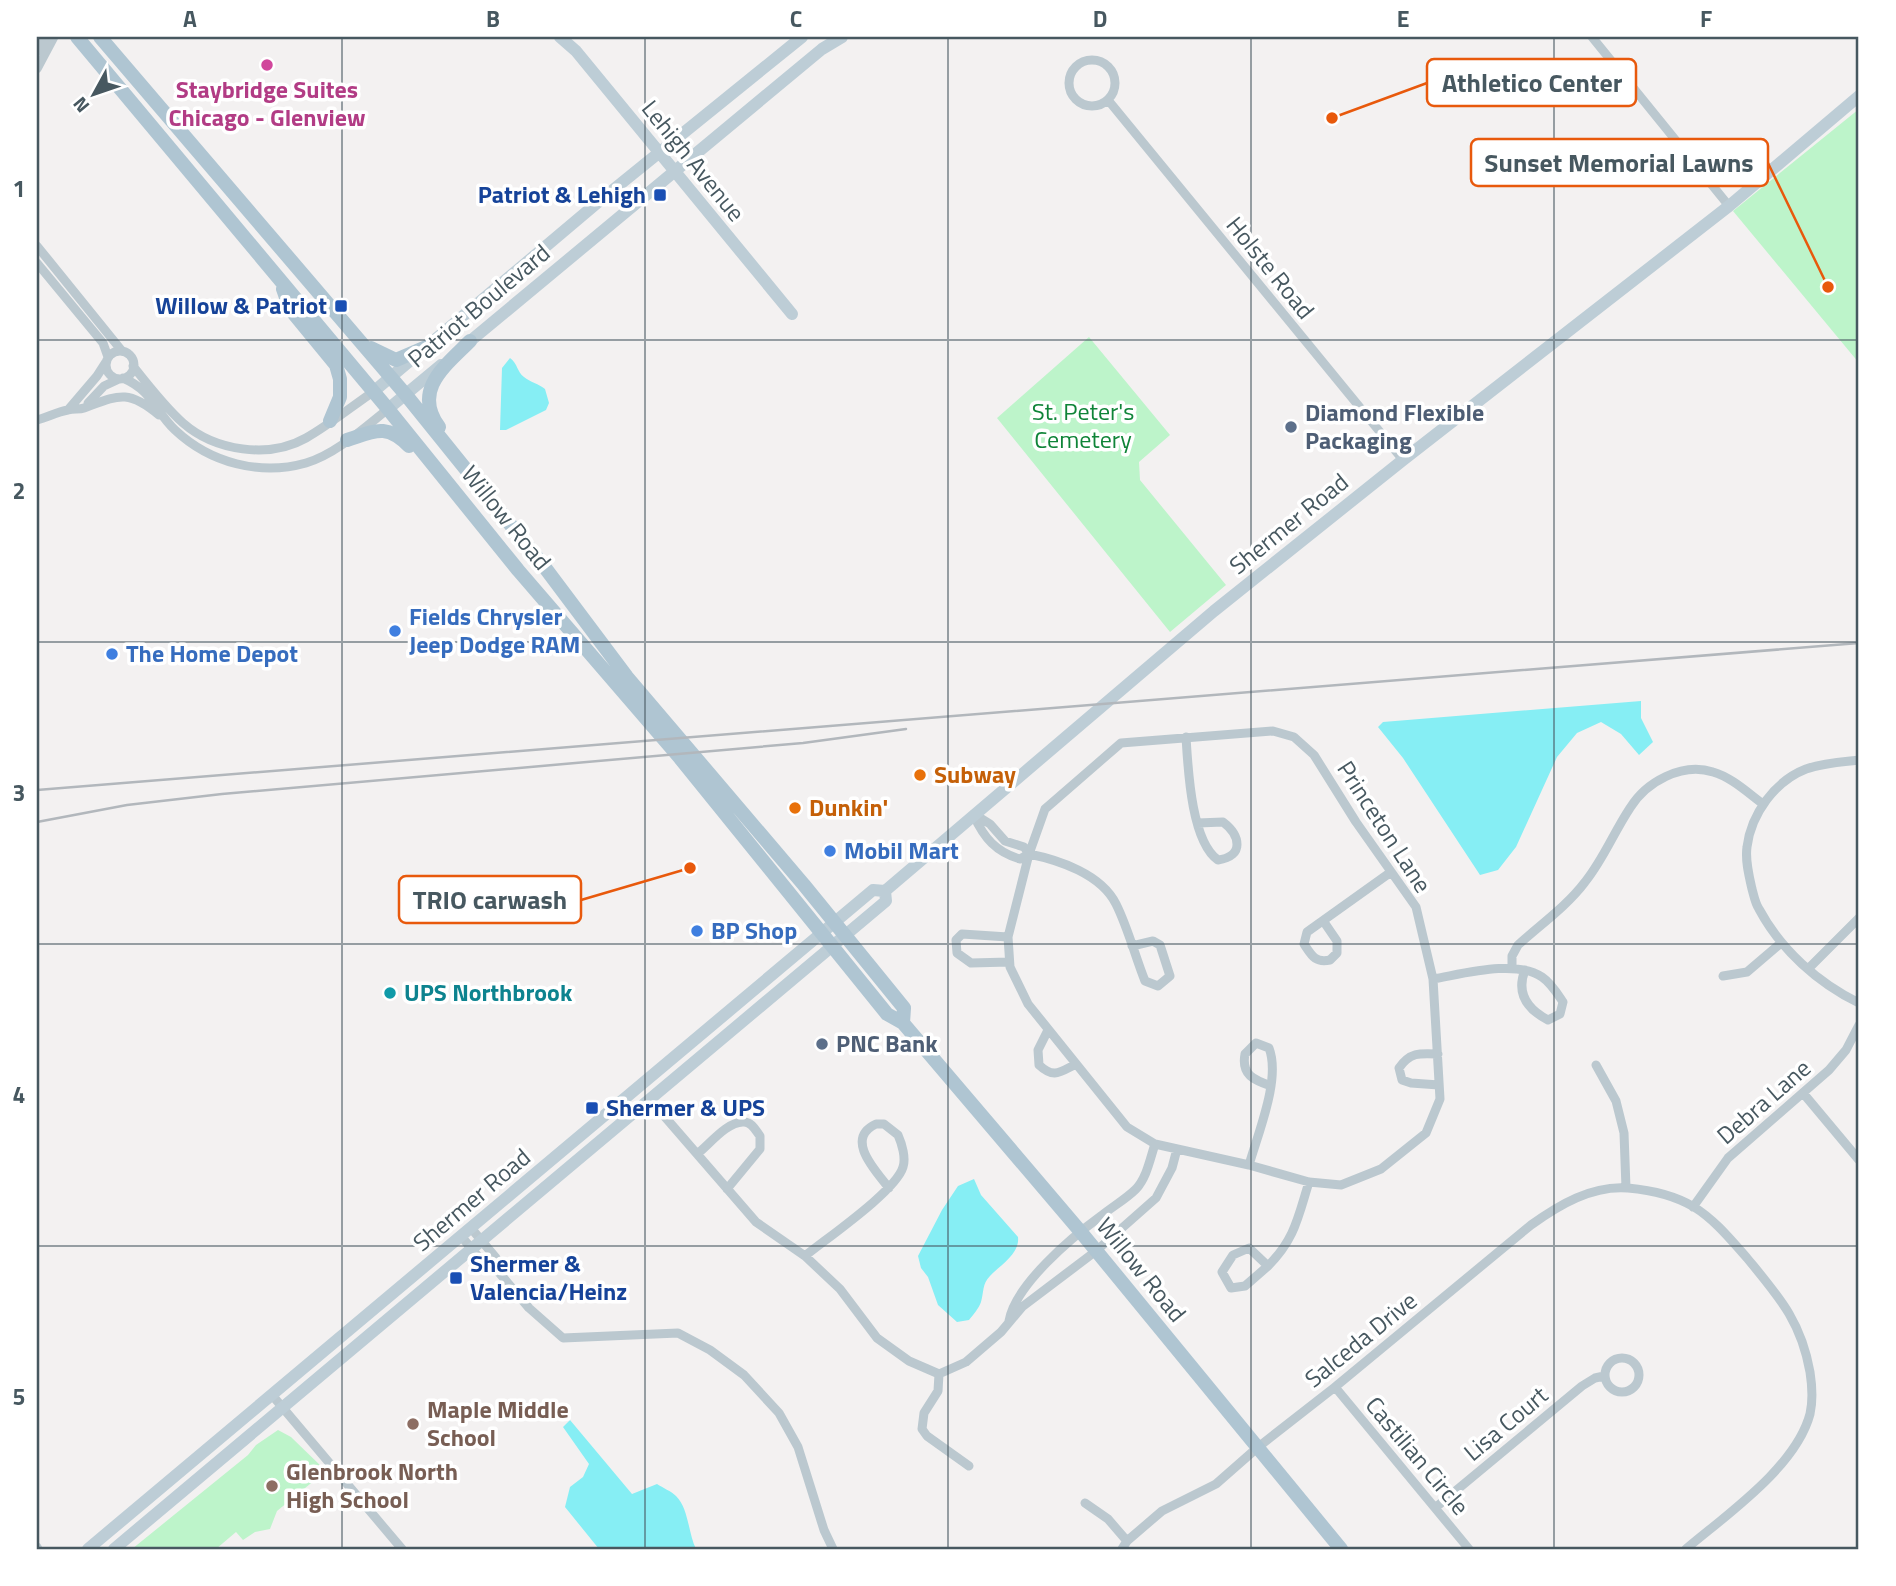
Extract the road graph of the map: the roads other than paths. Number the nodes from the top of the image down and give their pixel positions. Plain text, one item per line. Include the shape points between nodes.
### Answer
1 (46, 37) edge
2 (54, 37) edge
3 (77, 37) edge
4 (100, 37) edge
5 (560, 37) edge
6 (802, 37) edge
7 (842, 37) edge
8 (1592, 37) edge
9 (37, 51) edge
10 (37, 69) edge
11 (1859, 96) edge
12 (1108, 100) junction
13 (660, 152) junction
14 (675, 173) junction
15 (1730, 206) junction
16 (37, 246) edge
17 (37, 263) edge
18 (281, 281) junction
19 (792, 314) dead end
20 (354, 334) junction
21 (470, 341) junction
22 (431, 345) junction
23 (122, 351) junction
24 (107, 359) junction
25 (133, 366) junction
26 (391, 377) junction
27 (121, 379) junction
28 (373, 392) junction
29 (406, 395) junction
30 (68, 410) junction
31 (81, 410) junction
32 (388, 410) junction
33 (37, 419) edge
34 (330, 421) junction
35 (168, 423) junction
36 (347, 440) junction
37 (1403, 460) junction
38 (542, 565) junction
39 (518, 570) junction
40 (1186, 737) junction
41 (1859, 760) edge
42 (1763, 804) junction
43 (974, 814) junction
44 (1198, 824) junction
45 (1029, 854) junction
46 (1391, 872) junction
47 (885, 891) junction
48 (1859, 918) edge
49 (834, 922) junction
50 (1324, 922) junction
51 (821, 933) junction
52 (845, 936) junction
53 (1008, 937) junction
54 (1781, 943) junction
55 (1132, 946) junction
56 (832, 947) junction
57 (1009, 962) junction
58 (1512, 968) junction
59 (1809, 968) junction
60 (1525, 970) junction
61 (1723, 976) dead end
62 (1433, 979) junction
63 (1859, 1003) edge
64 (903, 1023) junction
65 (1859, 1025) edge
66 (1048, 1030) junction
67 (1438, 1054) junction
68 (1076, 1064) junction
69 (1596, 1065) dead end
70 (1439, 1085) junction
71 (1271, 1086) junction
72 (1804, 1093) junction
73 (666, 1116) dead end
74 (1155, 1144) junction
75 (1178, 1149) junction
76 (697, 1154) junction
77 (1859, 1160) edge
78 (1249, 1165) junction
79 (1308, 1181) junction
80 (727, 1188) junction
81 (889, 1188) junction
82 (1626, 1188) junction
83 (1693, 1207) junction
84 (1080, 1231) junction
85 (466, 1232) junction
86 (477, 1245) junction
87 (1096, 1251) junction
88 (805, 1256) junction
89 (1268, 1266) junction
90 (1031, 1281) junction
91 (1042, 1291) junction
92 (1009, 1323) junction
93 (939, 1374) junction
94 (1604, 1376) dead end
95 (1335, 1387) junction
96 (272, 1395) junction
97 (283, 1408) junction
98 (1257, 1448) junction
99 (970, 1466) dead end
100 (1085, 1503) dead end
101 (1435, 1508) junction
102 (1124, 1545) edge
103 (89, 1549) edge
104 (114, 1549) edge
105 (402, 1549) edge
106 (833, 1549) edge
107 (1341, 1549) edge
108 (1469, 1549) edge
109 (1686, 1549) edge

1 - 9 street
2 - 10 street
3 - 18 main road, Willow Road
4 - 20 main road, Willow Road
5 - 13 main road, Lehigh Avenue
6 - 13 main road, Patriot Boulevard
7 - 14 main road, Patriot Boulevard
8 - 15 street
11 - 15 main road, Shermer Road
12 - 12 street via 1115,81 1109,68 1097,60 1076,66 1070,87 1077,100 1090,106
12 - 37 street, Holste Road
13 - 14 main road, Lehigh Avenue
13 - 22 main road, Patriot Boulevard
14 - 19 main road, Lehigh Avenue
14 - 21 main road, Patriot Boulevard
15 - 37 main road, Shermer Road
16 - 23 street, Patriot Boulevard
17 - 24 street, Patriot Boulevard via 103,344
18 - 28 main road, Willow Road
18 - 34 main road via 290,309 336,365 340,397
20 - 22 main road via 396,360
20 - 26 main road, Willow Road
21 - 29 main road, Patriot Boulevard
21 - 38 main road via 435,378 429,405 436,423 508,512
22 - 26 main road, Patriot Boulevard
23 - 24 street
23 - 25 street, Patriot Boulevard via 132,358
24 - 27 street, Patriot Boulevard via 108,373
24 - 30 street
25 - 27 street
25 - 34 street, Patriot Boulevard via 185,425 237,448 269,451 305,439
26 - 28 main road, Patriot Boulevard
26 - 29 main road, Willow Road
27 - 31 street via 104,386
27 - 35 street, Patriot Boulevard via 138,384
28 - 32 main road, Willow Road
28 - 34 street, Patriot Boulevard
29 - 32 main road, Patriot Boulevard
29 - 38 main road, Willow Road
30 - 31 street
30 - 33 street
31 - 35 street via 100,400 137,399
32 - 36 street, Patriot Boulevard
32 - 39 main road, Willow Road
35 - 36 street, Patriot Boulevard via 205,453 250,467 307,463
36 - 39 main road via 380,430 401,439
37 - 43 main road, Shermer Road via 1214,611
38 - 49 main road, Willow Road via 644,698
39 - 51 main road, Willow Road via 657,730
40 - 44 street via 1190,793
40 - 45 street, Princeton Lane via 1121,743 1045,808
40 - 46 street, Princeton Lane via 1273,731 1294,737 1314,755
41 - 42 street via 1804,770
42 - 54 street via 1746,849 1749,875 1757,907
42 - 58 street via 1712,771 1688,770 1665,776 1646,788 1584,884 1518,945
43 - 45 street via 1005,841 1024,847
43 - 47 main road, Shermer Road
44 - 44 street via 1210,854 1218,860 1236,852 1238,844 1223,822
45 - 53 street, Princeton Lane
45 - 55 street via 1053,858 1100,885 1116,902
46 - 50 street
46 - 62 street, Princeton Lane via 1416,907
47 - 49 main road, Shermer Road via 873,890
47 - 52 main road, Shermer Road via 886,901
48 - 59 street
49 - 51 main road, Shermer Road
49 - 52 main road, Willow Road
50 - 50 street via 1307,932 1304,944 1321,962 1337,953 1336,941
51 - 56 main road, Willow Road
51 - 85 main road, Shermer Road
52 - 56 main road, Shermer Road
52 - 64 main road, Willow Road via 904,1008
53 - 57 street, Princeton Lane
53 - 57 street via 962,934 956,940 957,953 971,963
54 - 59 street
54 - 61 street via 1747,972
55 - 55 street via 1145,981 1158,986 1170,976 1160,945 1153,941
56 - 64 main road, Willow Road via 887,1014
56 - 86 main road, Shermer Road
57 - 66 street, Princeton Lane via 1028,1004
58 - 60 street
58 - 62 street
59 - 63 street via 1834,990
60 - 60 street via 1554,988 1563,1002 1560,1014 1548,1020 1526,1003 1521,990
62 - 67 street, Princeton Lane
64 - 84 main road, Willow Road
65 - 72 street, Debra Lane via 1838,1060
66 - 68 street, Princeton Lane
66 - 68 street via 1038,1050 1039,1065 1046,1073 1056,1074
67 - 70 street, Princeton Lane
67 - 70 street via 1406,1058 1399,1068 1402,1080
68 - 74 street, Princeton Lane via 1128,1126
69 - 82 street via 1616,1101 1625,1133
70 - 79 street, Princeton Lane via 1440,1099 1426,1133 1381,1170 1341,1185
71 - 71 street via 1270,1052 1256,1043 1245,1054 1245,1069 1252,1079
71 - 78 street
72 - 77 street
72 - 83 street, Debra Lane via 1728,1158
73 - 76 street
74 - 75 street, Princeton Lane
74 - 84 street via 1136,1189
75 - 78 street, Princeton Lane
75 - 87 street via 1156,1198
76 - 80 street
76 - 80 street via 731,1125 752,1125 760,1136 760,1149
78 - 79 street, Princeton Lane
79 - 89 street via 1292,1238
80 - 88 street via 757,1222
81 - 81 street via 903,1170 902,1143 891,1129 876,1124 864,1135 863,1153
81 - 88 street
82 - 83 street, Salceda Drive via 1661,1193
82 - 95 street, Salceda Drive via 1593,1192 1558,1206
83 - 109 street, Salceda Drive via 1722,1229 1794,1319 1812,1381 1810,1414 1793,1449 1769,1479
84 - 87 main road, Willow Road
84 - 90 street
85 - 86 street
85 - 96 main road, Shermer Road
86 - 97 main road, Shermer Road
86 - 106 street via 486,1266 496,1269 563,1338 678,1334 744,1375 779,1413 798,1447
87 - 91 street
87 - 98 main road, Willow Road
88 - 93 street via 840,1289 877,1338 909,1362
89 - 89 street via 1249,1248 1233,1255 1222,1272 1231,1288 1245,1286
90 - 91 street
90 - 92 street via 1011,1311
91 - 92 street
92 - 93 street via 966,1362
93 - 99 street via 938,1391 924,1413 922,1429
94 - 101 street, Lisa Court via 1582,1386
95 - 98 street, Salceda Drive
95 - 101 street, Castilian Circle
96 - 97 street
96 - 103 main road, Shermer Road
97 - 104 main road, Shermer Road
97 - 105 street
98 - 102 street, Salceda Drive via 1216,1484 1162,1511
98 - 107 main road, Willow Road
100 - 102 street, Salceda Drive via 1108,1519
101 - 108 street, Castilian Circle

